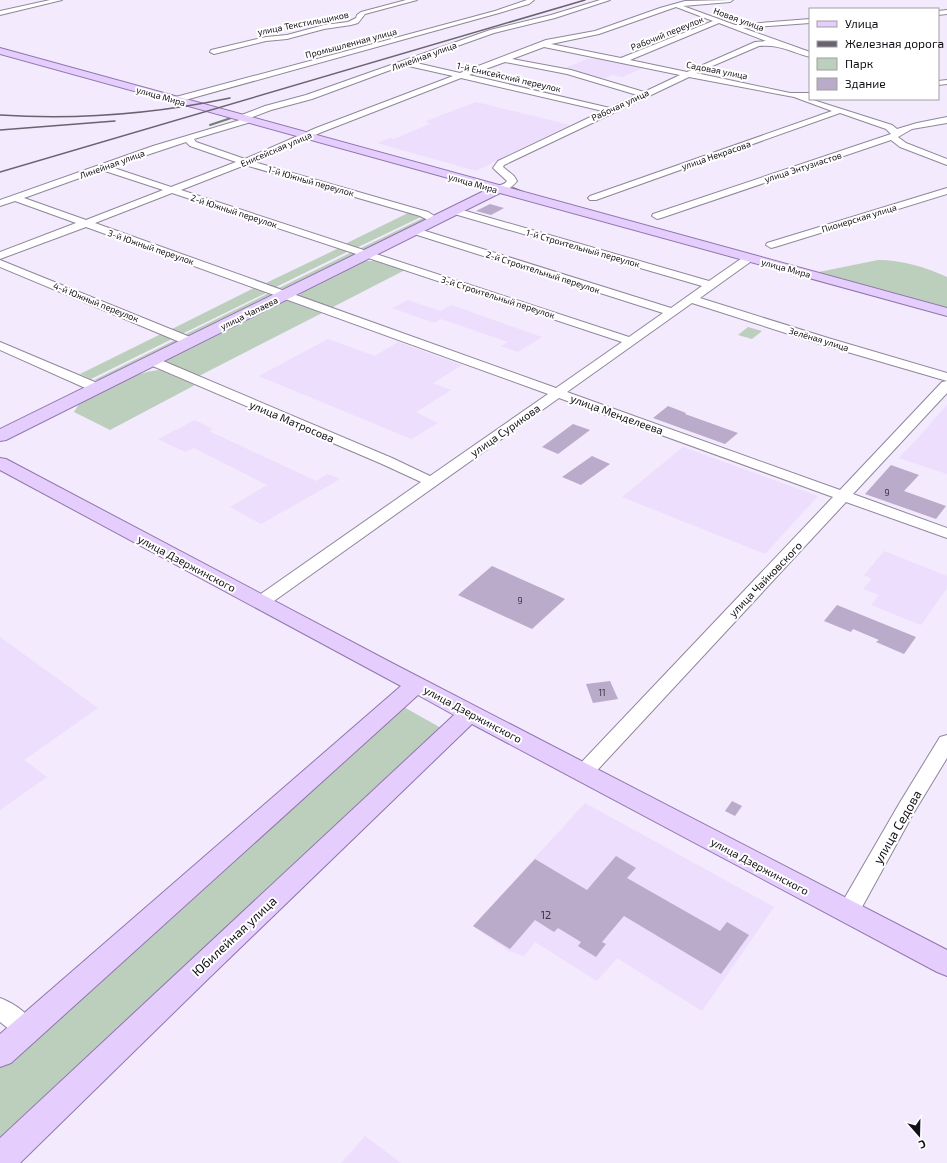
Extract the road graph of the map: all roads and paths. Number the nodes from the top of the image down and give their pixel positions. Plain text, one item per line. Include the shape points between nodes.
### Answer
1 (59, 0) edge
2 (414, 0) edge
3 (531, 0) edge
4 (607, 0) edge
5 (662, 0) edge
6 (730, 0) edge
7 (676, 5) junction
8 (0, 13) edge
9 (809, 21) edge
10 (719, 22) junction
11 (735, 28) junction
12 (542, 45) junction
13 (783, 45) junction
14 (0, 51) edge
15 (214, 52) dead end
16 (809, 55) edge
17 (503, 59) junction
18 (621, 61) junction
19 (404, 63) junction
20 (689, 75) junction
21 (461, 76) junction
22 (644, 94) junction
23 (809, 98) edge
24 (175, 100) junction
25 (815, 100) edge
26 (610, 110) junction
27 (839, 111) junction
28 (245, 119) junction
29 (947, 120) edge
30 (894, 135) junction
31 (306, 136) junction
32 (188, 138) junction
33 (245, 162) junction
34 (947, 162) edge
35 (102, 167) junction
36 (512, 181) junction
37 (523, 182) dead end
38 (171, 190) junction
39 (498, 190) junction
40 (947, 191) edge
41 (16, 198) junction
42 (593, 198) dead end
43 (0, 203) edge
44 (455, 211) junction
45 (657, 216) dead end
46 (436, 220) junction
47 (86, 224) junction
48 (415, 231) junction
49 (771, 245) dead end
50 (366, 255) junction
51 (0, 256) edge
52 (749, 258) junction
53 (0, 263) edge
54 (710, 285) junction
55 (286, 295) junction
56 (691, 299) junction
57 (672, 312) junction
58 (947, 312) edge
59 (630, 341) junction
60 (191, 342) junction
61 (3, 351) edge
62 (152, 361) junction
63 (947, 377) edge
64 (947, 385) edge
65 (97, 388) junction
66 (558, 392) junction
67 (0, 436) edge
68 (0, 463) edge
69 (432, 482) junction
70 (844, 496) junction
71 (947, 533) edge
72 (261, 602) junction
73 (416, 685) junction
74 (470, 712) junction
75 (947, 742) edge
76 (583, 772) junction
77 (848, 912) junction
78 (947, 964) edge
79 (0, 1008) edge
80 (26, 1029) junction
81 (0, 1053) edge
82 (0, 1160) edge

1 - 8 street
2 - 15 street, улица Текстильщиков via 363,14 358,16 360,18 356,22 349,24 318,28 287,37 266,38
3 - 24 street, Промышленная улица via 497,12
4 - 19 street, Линейная улица via 553,17 492,31
5 - 7 street, Новая улица
6 - 7 street
7 - 10 street, Новая улица
7 - 12 street, Енисейская улица via 597,33
9 - 11 street
10 - 11 street, Новая улица
10 - 18 street, Рабочий переулок
11 - 13 street, Новая улица
12 - 17 street, Енисейская улица
12 - 18 street, Садовая улица
13 - 16 street, Новая улица
13 - 20 street, Рабочая улица via 758,44
14 - 24 main road, улица Мира
17 - 21 street, Енисейская улица
17 - 22 street via 568,72
18 - 20 street, Садовая улица
19 - 21 street, 1-й Енисейский переулок
19 - 28 street, Линейная улица
20 - 22 street, Рабочая улица
20 - 23 street, Садовая улица
21 - 26 street, 1-й Енисейский переулок
21 - 31 street, Енисейская улица
22 - 26 street, Рабочая улица
24 - 28 main road, улица Мира
25 - 27 street, Садовая улица
26 - 36 street, Рабочая улица via 501,163 498,168
27 - 30 street, Садовая улица via 889,127
27 - 42 street, улица Некрасова
28 - 31 main road, улица Мира
28 - 32 street, Линейная улица
29 - 30 street, улица Энтузиастов via 913,127
30 - 34 street, Садовая улица via 903,145
30 - 45 street, улица Энтузиастов
31 - 33 street, Енисейская улица
31 - 39 main road, улица Мира
32 - 33 street, 1-й Южный переулок via 193,144
32 - 35 street, Линейная улица
33 - 38 street, Енисейская улица
33 - 46 street, 1-й Южный переулок via 424,214
35 - 38 street, 2-й Южный переулок
35 - 41 street, Линейная улица
36 - 37 street
36 - 39 street via 510,185
38 - 47 street, Енисейская улица
38 - 50 street, 2-й Южный переулок
39 - 44 main road, улица Чапаева
39 - 52 main road, улица Мира
40 - 49 street, Пионерская улица
41 - 43 street, Линейная улица
41 - 47 street, 3-й Южный переулок
44 - 46 main road, улица Чапаева
44 - 54 street, 1-й Строительный переулок
46 - 48 main road, улица Чапаева
47 - 51 street, Енисейская улица
47 - 55 street, 3-й Южный переулок
48 - 50 main road, улица Чапаева
48 - 57 street, 2-й Строительный переулок
50 - 55 main road, улица Чапаева
50 - 59 street, 3-й Строительный переулок
52 - 54 street, улица Сурикова
52 - 58 main road, улица Мира
53 - 60 street, 4-й Южный переулок
54 - 56 street, улица Сурикова
55 - 60 main road, улица Чапаева
55 - 66 street, улица Менделеева
56 - 57 street, улица Сурикова
56 - 63 street, Зелёная улица
57 - 59 street, улица Сурикова
59 - 66 street, улица Сурикова
60 - 62 main road, улица Чапаева
61 - 65 street
62 - 65 main road, улица Чапаева
62 - 69 street, улица Матросова
64 - 70 street, улица Чайковского
65 - 67 main road, улица Чапаева
66 - 69 street, улица Сурикова
66 - 70 street, улица Менделеева
68 - 72 main road, улица Дзержинского
69 - 72 street, улица Сурикова
70 - 71 street, улица Менделеева
70 - 76 street, улица Чайковского
72 - 73 main road, улица Дзержинского
73 - 74 main road, улица Дзержинского
73 - 80 main road
74 - 76 main road, улица Дзержинского
74 - 82 main road, Юбилейная улица
75 - 77 street, улица Седова
76 - 77 main road, улица Дзержинского
77 - 78 main road, улица Дзержинского
79 - 80 street
80 - 81 main road

